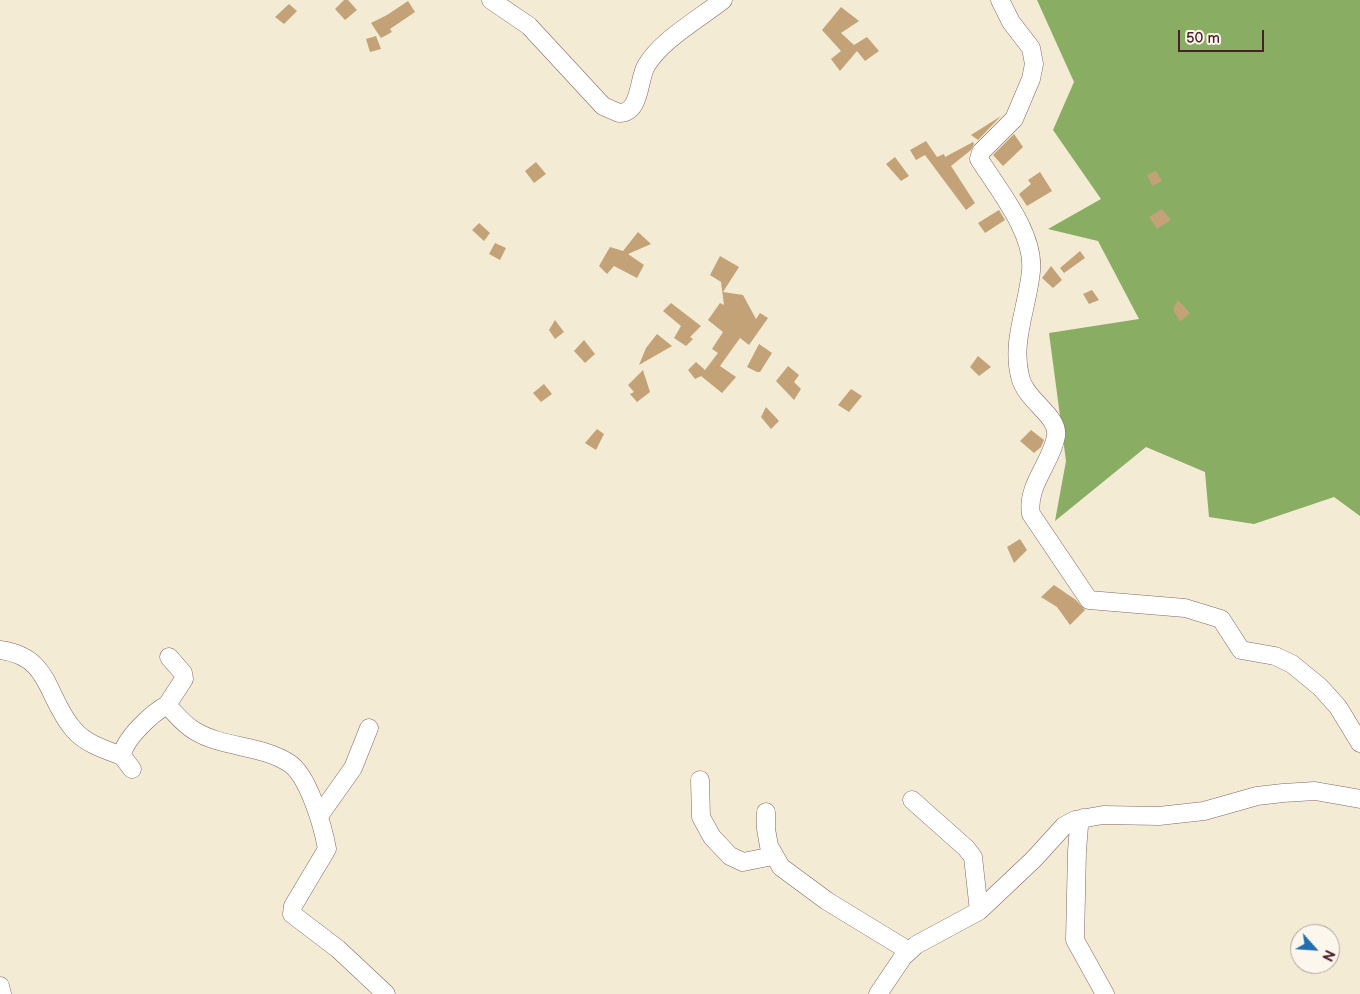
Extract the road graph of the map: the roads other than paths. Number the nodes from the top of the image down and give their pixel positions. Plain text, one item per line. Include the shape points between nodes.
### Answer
1 (723, 0) edge
2 (1000, 0) edge
3 (500, 6) edge
4 (0, 650) edge
5 (169, 657) dead end
6 (166, 705) junction
7 (369, 728) dead end
8 (1360, 743) edge
9 (700, 780) dead end
10 (1360, 799) edge
11 (912, 800) dead end
12 (766, 812) dead end
13 (319, 816) junction
14 (1083, 818) junction
15 (773, 856) junction
16 (979, 911) junction
17 (909, 951) junction
18 (0, 986) edge
19 (2, 994) edge
20 (386, 994) edge
21 (878, 994) edge
22 (1104, 994) edge

1 - 3 street via 673,37 650,61 642,75 635,102 623,113 603,106 529,26
2 - 8 street via 1011,22 1031,48 1034,64 1028,88 1014,119 979,159 1028,242 1032,270 1020,329 1019,374 1031,399 1056,426 1050,454 1029,503 1031,514 1089,600 1185,608 1221,619 1241,650 1275,656 1292,664 1320,687 1338,707
4 - 6 street via 25,656 35,664 57,706 75,731 126,763 123,750 138,729
5 - 6 street via 183,673 184,679
6 - 13 street via 196,732 290,763 302,779
7 - 13 street via 352,768
9 - 15 street via 701,817 712,837 730,856 743,862
10 - 14 street via 1314,791 1283,793 1257,796 1204,811
11 - 16 street via 973,857
12 - 15 street via 766,829
13 - 20 street via 326,843 325,855 293,906 292,914 338,949
14 - 16 street via 1064,826
14 - 22 street via 1079,826 1077,851 1075,940
15 - 17 street via 781,867 827,901
16 - 17 street
17 - 21 street
18 - 19 street

